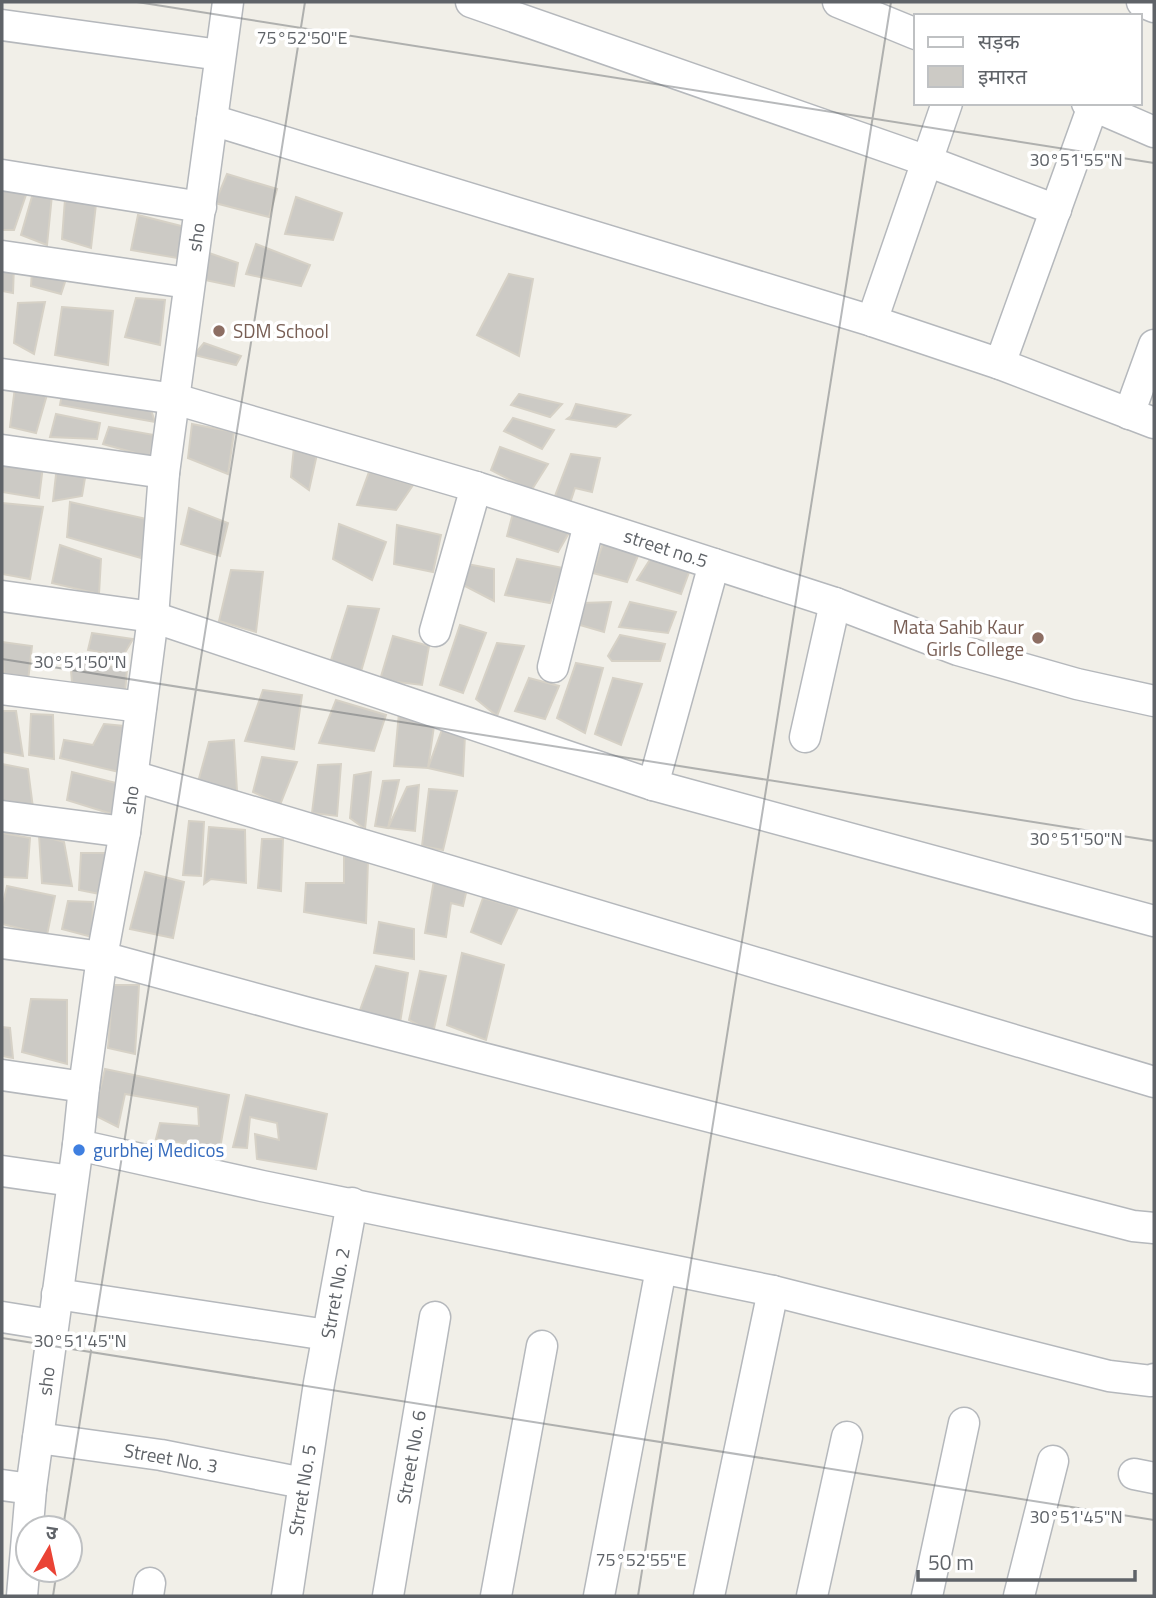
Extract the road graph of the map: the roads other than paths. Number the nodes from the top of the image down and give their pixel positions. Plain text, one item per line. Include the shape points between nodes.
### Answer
1 (228, 2) edge
2 (471, 2) edge
3 (838, 2) edge
4 (1142, 2) edge
5 (1154, 7) edge
6 (2, 24) edge
7 (914, 33) edge
8 (220, 55) junction
9 (946, 105) edge
10 (1090, 105) edge
11 (1092, 105) edge
12 (212, 120) junction
13 (1154, 132) edge
14 (927, 161) junction
15 (2, 175) edge
16 (201, 207) junction
17 (1056, 210) junction
18 (2, 256) edge
19 (188, 283) junction
20 (872, 321) junction
21 (1154, 345) edge
22 (1000, 364) junction
23 (2, 374) edge
24 (176, 399) junction
25 (1142, 419) edge
26 (2, 450) edge
27 (164, 472) junction
28 (476, 487) junction
29 (589, 524) junction
30 (714, 564) junction
31 (2, 596) edge
32 (835, 603) junction
33 (153, 617) junction
34 (436, 631) dead end
35 (553, 667) dead end
36 (2, 689) edge
37 (1154, 701) edge
38 (141, 707) junction
39 (805, 737) dead end
40 (133, 776) junction
41 (653, 785) junction
42 (2, 816) edge
43 (125, 832) junction
44 (1154, 921) edge
45 (2, 943) edge
46 (102, 957) junction
47 (2, 1075) edge
48 (1154, 1082) edge
49 (84, 1087) junction
50 (78, 1145) junction
51 (2, 1171) edge
52 (72, 1181) junction
53 (352, 1203) junction
54 (1154, 1228) edge
55 (662, 1269) junction
56 (774, 1291) junction
57 (57, 1294) junction
58 (2, 1317) edge
59 (435, 1317) dead end
60 (52, 1325) junction
61 (327, 1335) junction
62 (542, 1346) dead end
63 (1154, 1379) edge
64 (319, 1383) joint
65 (964, 1423) dead end
66 (846, 1437) dead end
67 (38, 1438) junction
68 (1053, 1461) dead end
69 (303, 1483) junction
70 (2, 1485) edge
71 (31, 1489) junction
72 (22, 1596) edge
73 (287, 1596) edge
74 (388, 1596) edge
75 (496, 1596) edge
76 (599, 1596) edge
77 (709, 1596) edge
78 (812, 1596) edge
79 (927, 1596) edge
80 (1019, 1596) edge

1 - 8 street, sho
2 - 14 street
3 - 7 street
4 - 5 street
6 - 8 street
8 - 12 street, sho
9 - 14 street
10 - 17 street
11 - 13 street
12 - 16 street, sho
12 - 20 street
14 - 17 street
14 - 20 street
15 - 16 street
16 - 19 street, sho
17 - 22 street
18 - 19 street
19 - 24 street, sho
20 - 22 street
21 - 25 street
22 - 25 street
23 - 24 street, street no.5
24 - 27 street, sho
24 - 28 street, street no.5
26 - 27 street
27 - 33 street, sho
28 - 29 street, street no.5
28 - 34 street
29 - 30 street, street no.5
29 - 35 street
30 - 32 street, street no.5
30 - 41 street
31 - 33 street
32 - 37 street, street no.5 via 958,650
32 - 39 street
33 - 38 street, sho
33 - 41 street
36 - 38 street
38 - 40 street, sho
40 - 43 street, sho
40 - 48 street
41 - 44 street
42 - 43 street
43 - 46 street, sho
45 - 46 street
46 - 49 street, sho
46 - 54 street
47 - 49 street
49 - 50 street, sho
50 - 52 street, sho
50 - 53 street
51 - 52 street
52 - 57 street, sho
53 - 55 street
53 - 61 street, Strret No. 2
55 - 56 street
55 - 76 street
56 - 63 street via 1109,1376
56 - 77 street
57 - 60 street, sho
57 - 61 street
58 - 60 street
59 - 74 street, Street No. 6
60 - 67 street, sho
61 - 64 street, Strret No. 2
62 - 75 street
64 - 69 street, Strret No. 5
65 - 79 street
66 - 78 street
67 - 69 street, Street No. 3 via 161,1455
67 - 71 street, sho
68 - 80 street
69 - 73 street, Strret No. 5
70 - 71 street
71 - 72 street, sho

